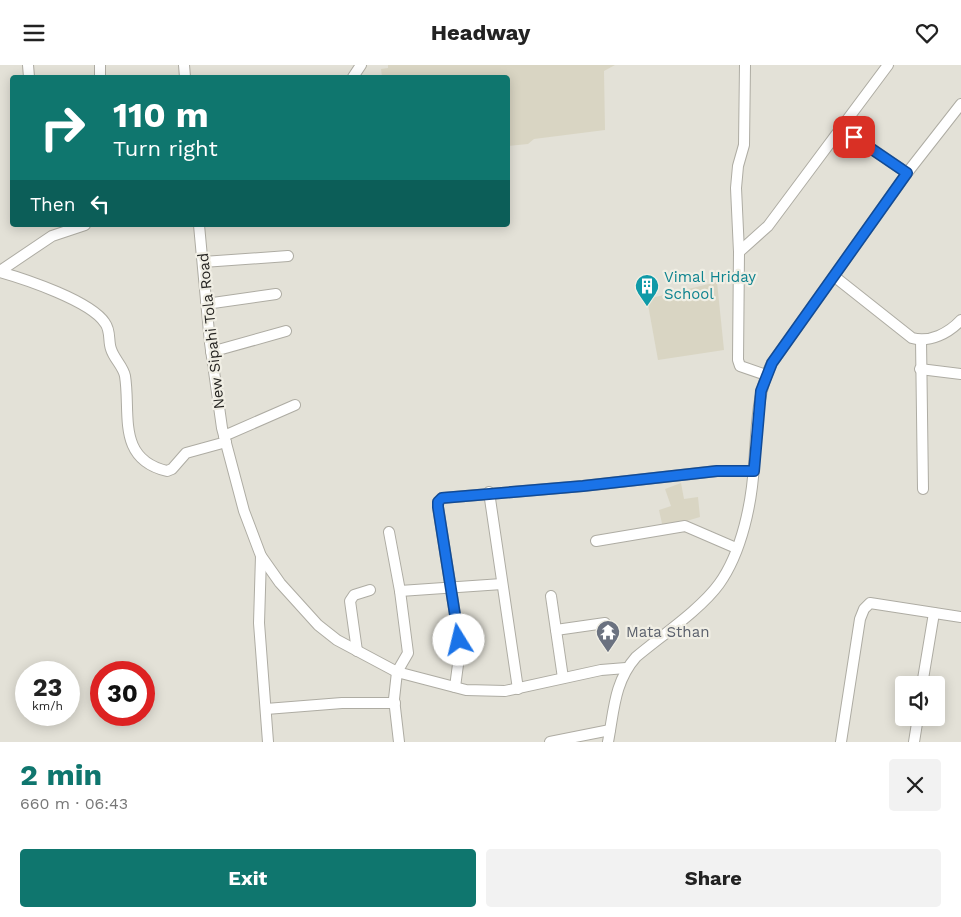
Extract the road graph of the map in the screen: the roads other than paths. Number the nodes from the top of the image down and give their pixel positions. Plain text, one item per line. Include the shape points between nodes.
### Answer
1 (745, 65) edge
2 (888, 65) edge
3 (961, 104) edge
4 (841, 128) junction
5 (907, 173) junction
6 (79, 227) edge
7 (199, 227) edge
8 (739, 252) junction
9 (288, 257) dead end
10 (203, 262) junction
11 (0, 272) edge
12 (835, 277) junction
13 (276, 294) dead end
14 (206, 304) junction
15 (961, 320) edge
16 (286, 331) dead end
17 (921, 340) junction
18 (211, 352) junction
19 (920, 369) junction
20 (961, 374) edge
21 (766, 375) junction
22 (295, 405) dead end
23 (225, 439) junction
24 (754, 471) junction
25 (923, 489) dead end
26 (488, 492) junction
27 (389, 532) dead end
28 (596, 541) dead end
29 (736, 548) junction
30 (261, 556) junction
31 (502, 584) junction
32 (450, 587) junction
33 (370, 590) dead end
34 (400, 591) junction
35 (551, 596) dead end
36 (934, 613) junction
37 (961, 617) edge
38 (605, 623) dead end
39 (556, 630) junction
40 (357, 651) junction
41 (626, 668) junction
42 (398, 672) junction
43 (924, 676) edge
44 (563, 678) junction
45 (455, 687) junction
46 (518, 689) junction
47 (395, 703) junction
48 (266, 709) junction
49 (917, 726) edge
50 (610, 730) junction
51 (268, 742) edge
52 (399, 742) edge
53 (550, 742) edge
54 (608, 742) edge
55 (841, 742) edge
56 (914, 742) edge

1 - 8 street via 744,145 736,188
2 - 4 street
3 - 5 street
4 - 5 street
4 - 8 street via 768,227
5 - 12 street
6 - 11 street via 52,236
7 - 10 street, New Sipahi Tola Road
8 - 21 street via 738,360 746,370
9 - 10 street
10 - 14 street, New Sipahi Tola Road
11 - 23 street via 48,289 88,309 105,323 110,349 124,374 127,430 135,450 147,462 167,471 186,453
12 - 17 street via 912,338
12 - 21 street via 780,350
13 - 14 street
14 - 18 street, New Sipahi Tola Road
15 - 17 street via 939,336
16 - 18 street
17 - 19 street
18 - 23 street, New Sipahi Tola Road
19 - 20 street
19 - 25 street
21 - 24 street via 758,408
22 - 23 street
23 - 30 street, New Sipahi Tola Road via 244,511
24 - 26 street via 717,471 583,486
24 - 29 street via 750,503
26 - 31 street
26 - 32 street via 447,497 438,502
27 - 34 street
28 - 29 street via 685,526
29 - 41 street via 720,583 709,596
30 - 40 street, New Sipahi Tola Road via 280,583 318,625
30 - 48 street via 259,623
31 - 32 street
31 - 46 street
32 - 34 street
32 - 45 street via 459,640
33 - 40 street via 354,595 350,601
34 - 42 street via 408,653
35 - 39 street
36 - 37 street
36 - 43 street
36 - 55 street via 881,603 870,603 864,609
38 - 39 street
39 - 44 street
40 - 42 street, New Sipahi Tola Road
41 - 44 street, New Sipahi Tola Road
41 - 50 street via 618,685
42 - 45 street, New Sipahi Tola Road
42 - 47 street
44 - 46 street, New Sipahi Tola Road
45 - 46 street, New Sipahi Tola Road via 488,692
47 - 48 street
47 - 52 street
48 - 51 street
49 - 56 street
50 - 53 street
50 - 54 street

